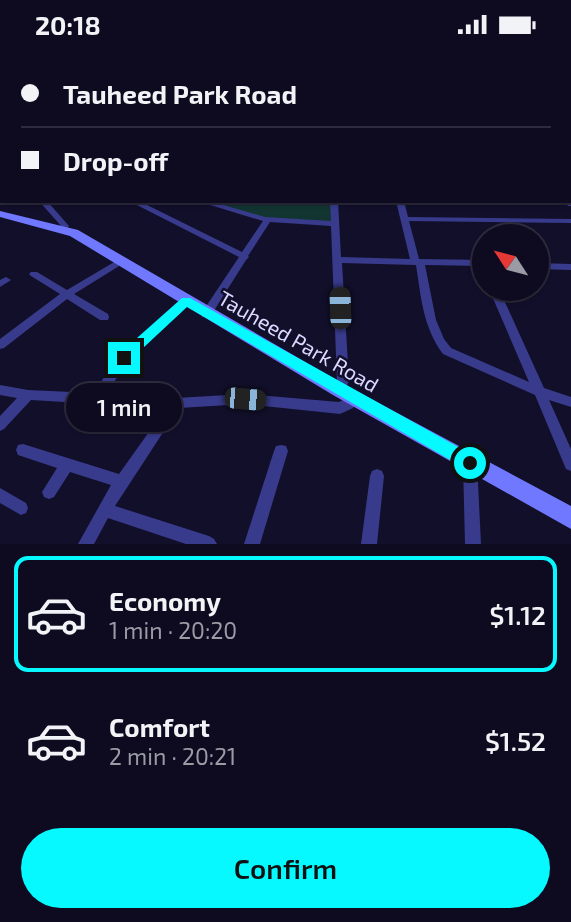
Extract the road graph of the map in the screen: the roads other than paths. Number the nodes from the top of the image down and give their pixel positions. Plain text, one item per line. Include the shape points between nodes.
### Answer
1 (26, 49) edge
2 (39, 49) edge
3 (45, 203) edge
4 (137, 203) edge
5 (208, 203) edge
6 (334, 203) edge
7 (401, 203) edge
8 (0, 214) edge
9 (268, 219) junction
10 (405, 219) junction
11 (571, 221) edge
12 (335, 224) junction
13 (63, 229) junction
14 (245, 257) junction
15 (339, 260) junction
16 (121, 261) junction
17 (418, 262) junction
18 (472, 264) edge
19 (550, 266) edge
20 (568, 267) edge
21 (34, 274) dead end
22 (571, 277) edge
23 (67, 294) junction
24 (186, 301) junction
25 (500, 301) edge
26 (206, 314) junction
27 (104, 317) dead end
28 (0, 345) edge
29 (0, 390) edge
30 (542, 393) junction
31 (346, 394) junction
32 (28, 395) junction
33 (97, 398) junction
34 (571, 402) edge
35 (176, 403) junction
36 (0, 425) edge
37 (23, 450) dead end
38 (281, 451) dead end
39 (470, 463) junction
40 (571, 464) edge
41 (68, 465) junction
42 (377, 476) dead end
43 (123, 482) junction
44 (49, 492) dead end
45 (0, 495) edge
46 (21, 508) dead end
47 (105, 510) junction
48 (571, 518) edge
49 (86, 544) edge
50 (209, 544) edge
51 (252, 544) edge
52 (369, 544) edge
53 (473, 544) edge

1 - 2 street
3 - 13 street
4 - 14 street
5 - 9 street
6 - 12 street
7 - 10 street
8 - 13 main road, Tauheed Park Road
9 - 12 street
9 - 14 street
10 - 11 street
10 - 17 street
12 - 15 street
13 - 16 main road, Tauheed Park Road
14 - 26 street
15 - 17 street
15 - 31 street
16 - 23 street
16 - 24 main road, Tauheed Park Road
17 - 18 street
17 - 30 street via 429,318 439,342 460,359
19 - 20 street
20 - 22 street
21 - 23 street
23 - 27 street
23 - 28 street
24 - 26 main road, Tauheed Park Road
24 - 33 street via 124,358
25 - 30 street
26 - 31 main road, Tauheed Park Road
29 - 32 street
30 - 34 street
30 - 40 street
31 - 35 street via 349,404 340,408 245,399
31 - 39 main road, Tauheed Park Road
32 - 33 street
32 - 36 street
33 - 35 street
35 - 43 street
37 - 41 street
38 - 51 street
39 - 48 main road, Tauheed Park Road
39 - 53 street
41 - 43 street
41 - 44 street
42 - 52 street
43 - 47 street
45 - 46 street
47 - 49 street
47 - 50 street

